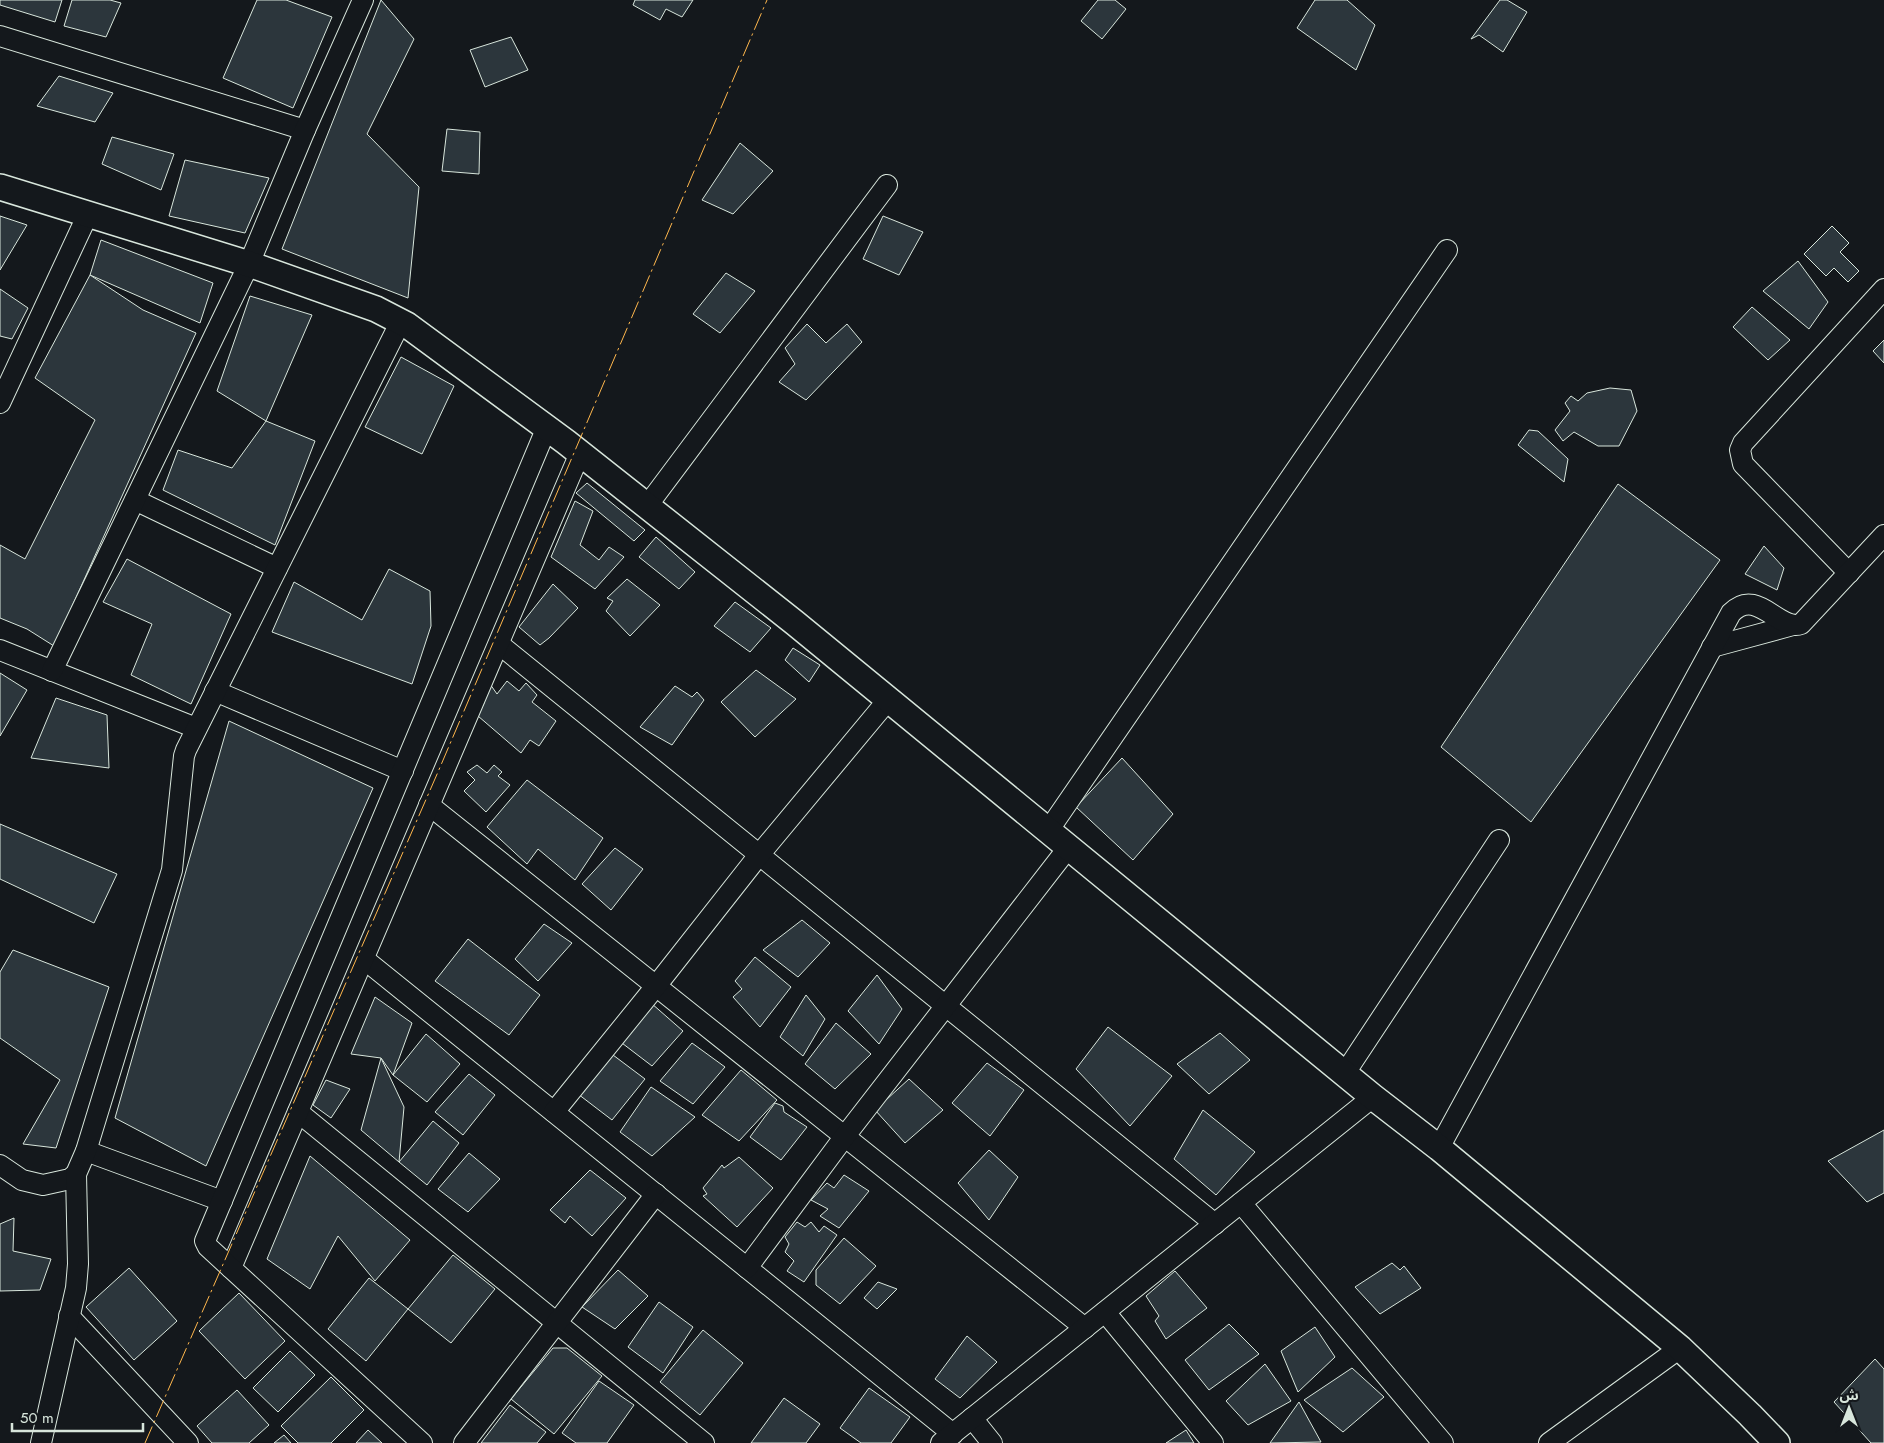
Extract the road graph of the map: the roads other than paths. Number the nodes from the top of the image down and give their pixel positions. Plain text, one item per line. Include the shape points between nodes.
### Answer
1 (363, 0) edge
2 (0, 36) edge
3 (305, 130) junction
4 (888, 185) dead end
5 (0, 187) edge
6 (88, 214) junction
7 (1447, 250) dead end
8 (250, 264) junction
9 (1884, 289) edge
10 (402, 321) junction
11 (0, 403) edge
12 (547, 428) junction
13 (580, 453) junction
14 (135, 500) junction
15 (647, 506) junction
16 (1884, 535) edge
17 (277, 568) junction
18 (1849, 573) junction
19 (1793, 625) junction
20 (498, 644) junction
21 (1712, 647) junction
22 (0, 650) edge
23 (52, 671) junction
24 (215, 691) junction
25 (888, 700) junction
26 (196, 728) junction
27 (403, 770) junction
28 (430, 805) junction
29 (1048, 831) junction
30 (1498, 840) dead end
31 (1068, 848) junction
32 (759, 855) junction
33 (364, 959) junction
34 (656, 986) junction
35 (947, 1007) junction
36 (1345, 1073) junction
37 (1374, 1097) junction
38 (298, 1112) junction
39 (554, 1112) junction
40 (845, 1136) junction
41 (1439, 1148) junction
42 (86, 1151) junction
43 (0, 1165) edge
44 (76, 1174) junction
45 (656, 1194) junction
46 (222, 1201) junction
47 (1241, 1203) junction
48 (1214, 1224) junction
49 (231, 1268) junction
50 (747, 1268) junction
51 (1105, 1312) junction
52 (70, 1316) junction
53 (556, 1323) junction
54 (1085, 1328) junction
55 (1680, 1348) junction
56 (972, 1418) junction
57 (947, 1438) edge
58 (41, 1443) edge
59 (188, 1443) edge
60 (422, 1443) edge
61 (464, 1443) edge
62 (704, 1443) edge
63 (992, 1443) edge
64 (1214, 1443) edge
65 (1443, 1443) edge
66 (1549, 1443) edge
67 (1777, 1443) edge

1 - 3 street
2 - 3 street
3 - 8 street
4 - 15 street
5 - 6 main road
6 - 8 main road
6 - 11 street
7 - 29 street
8 - 10 main road
8 - 14 street
9 - 18 street via 1740,450 1743,464
10 - 12 main road
10 - 17 street
12 - 13 main road
12 - 27 street
13 - 15 main road
13 - 20 street
14 - 17 street
14 - 23 street
15 - 25 main road
16 - 18 street
17 - 24 street
18 - 19 street via 1804,621
19 - 21 street
19 - 21 street via 1755,606 1742,604 1731,613
20 - 28 street
20 - 32 street
21 - 41 street
22 - 23 street
23 - 26 street
24 - 26 street
24 - 27 street
25 - 29 main road
25 - 32 street
26 - 42 street via 184,756 172,870
27 - 46 street
28 - 33 street
28 - 34 street
29 - 31 main road
30 - 36 street
31 - 35 street
31 - 36 main road
32 - 34 street
32 - 35 street
33 - 38 street
33 - 39 street
34 - 39 street
34 - 40 street
35 - 40 street
35 - 48 street
36 - 37 main road
37 - 41 main road
37 - 47 street
38 - 49 street
38 - 53 street
39 - 45 street
40 - 50 street
40 - 54 street
41 - 55 main road
42 - 44 street
42 - 46 street
43 - 44 street via 22,1180 43,1185 70,1179
44 - 52 street via 78,1264
45 - 50 street
45 - 53 street
46 - 49 street via 205,1241
47 - 48 street
47 - 65 street
48 - 51 street
49 - 60 street
50 - 57 street
51 - 54 street
51 - 64 street
52 - 58 street
52 - 59 street
53 - 61 street
53 - 62 street
54 - 56 street
55 - 66 street
55 - 67 main road
56 - 57 street
56 - 63 street

